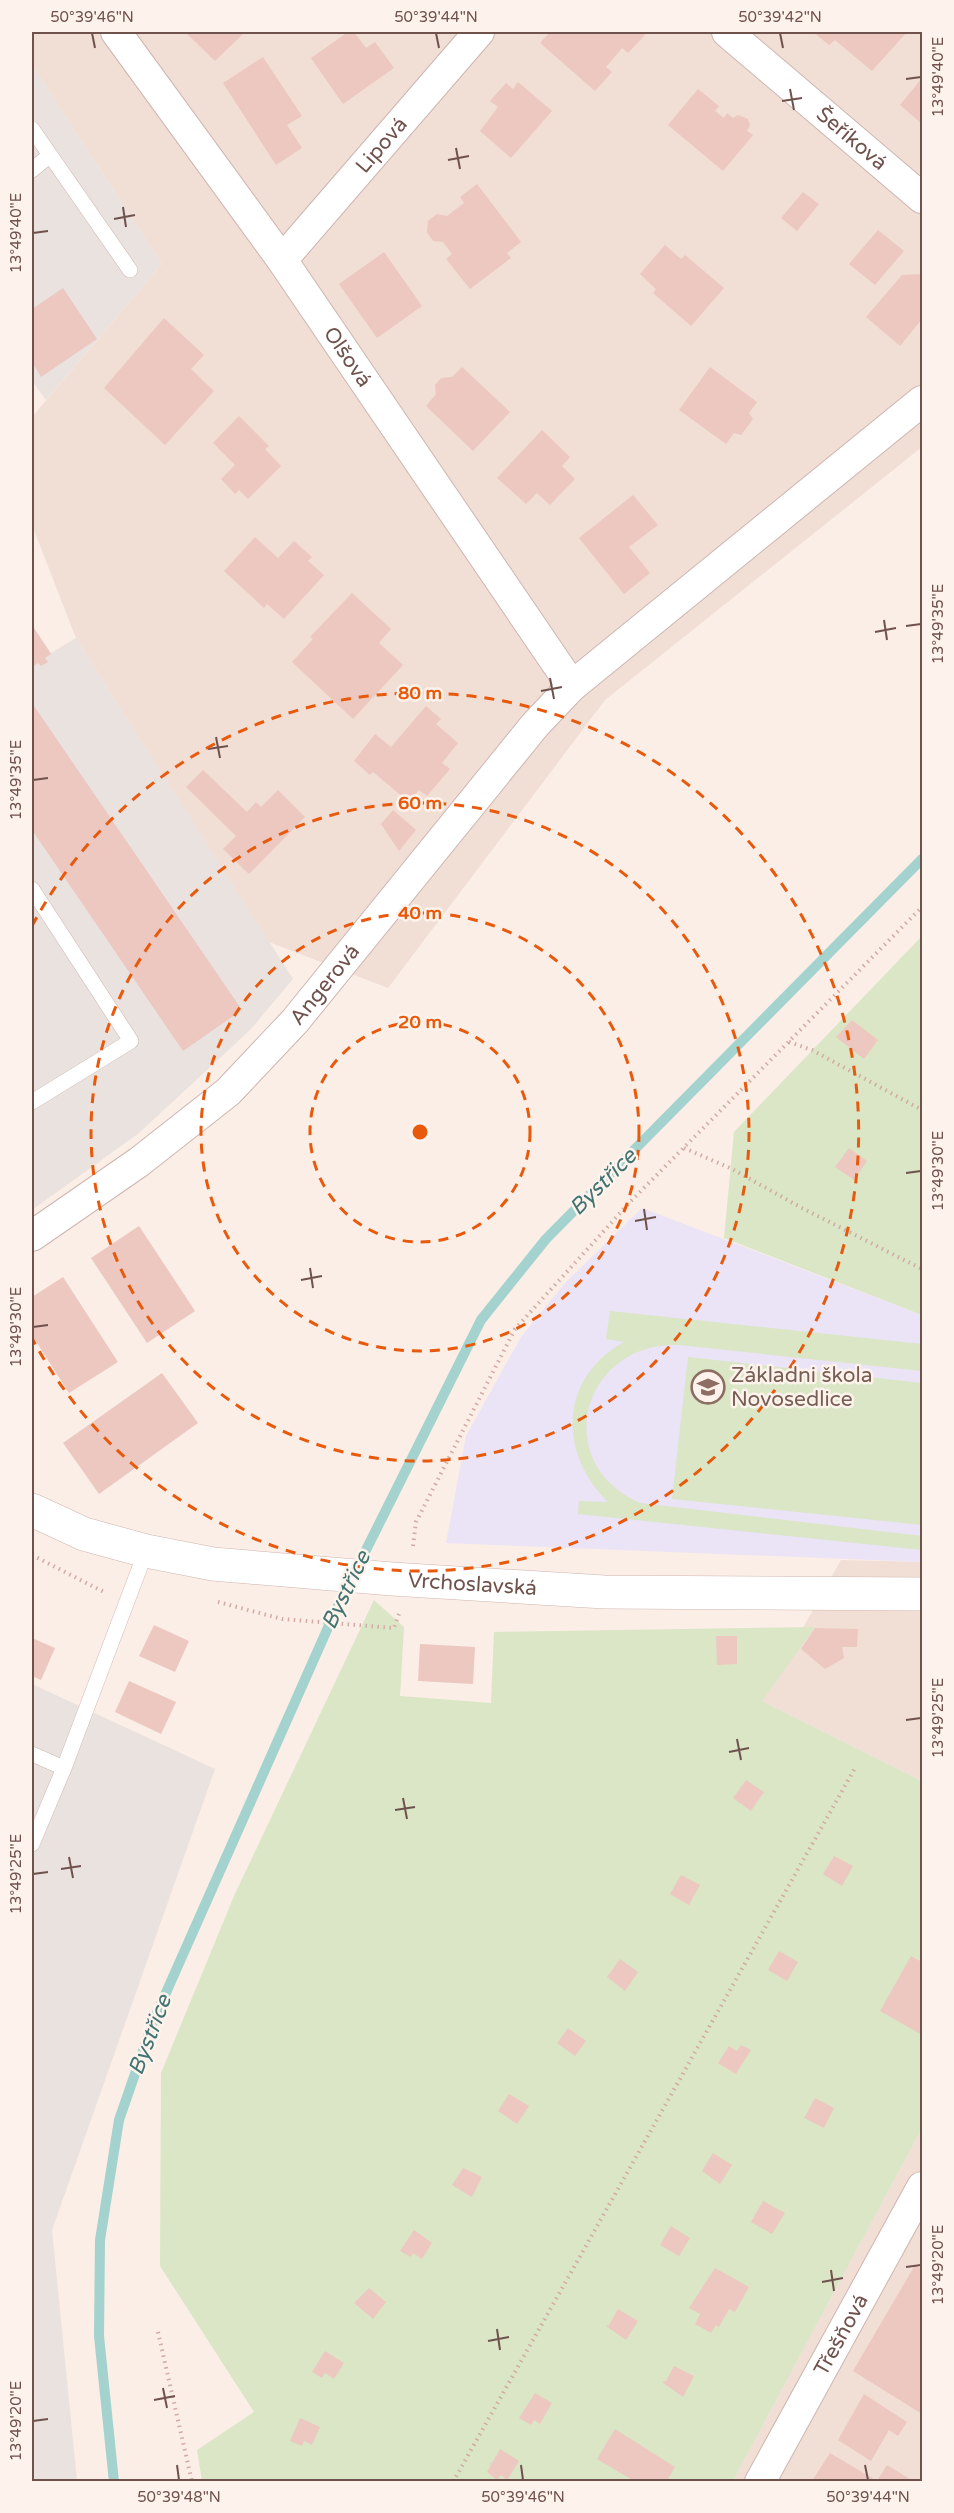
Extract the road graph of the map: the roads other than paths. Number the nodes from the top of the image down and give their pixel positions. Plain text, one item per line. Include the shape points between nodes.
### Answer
1 (116, 32) edge
2 (479, 32) edge
3 (727, 32) edge
4 (32, 129) edge
5 (49, 156) junction
6 (32, 170) edge
7 (922, 198) edge
8 (282, 260) junction
9 (130, 270) dead end
10 (922, 401) edge
11 (573, 686) junction
12 (32, 889) edge
13 (32, 1102) edge
14 (32, 1236) edge
15 (32, 1510) edge
16 (146, 1551) junction
17 (922, 1594) edge
18 (32, 1754) edge
19 (64, 1768) junction
20 (32, 1844) edge
21 (922, 2187) edge
22 (911, 2231) edge
23 (760, 2481) edge

1 - 8 street, Olšová
2 - 8 street, Lipová
3 - 7 street, Šeříková
4 - 5 lane
5 - 6 lane
5 - 9 lane
8 - 11 street, Olšová
10 - 11 street, Angerová
11 - 14 street, Angerová via 536,725 295,1022 228,1092 139,1162
12 - 13 lane via 131,1041
15 - 16 street, Vrchoslavská via 84,1534
16 - 17 street, Vrchoslavská via 213,1564 604,1592
16 - 19 lane
18 - 19 lane
19 - 20 lane
21 - 22 street, Třešňová
22 - 23 street, Třešňová

